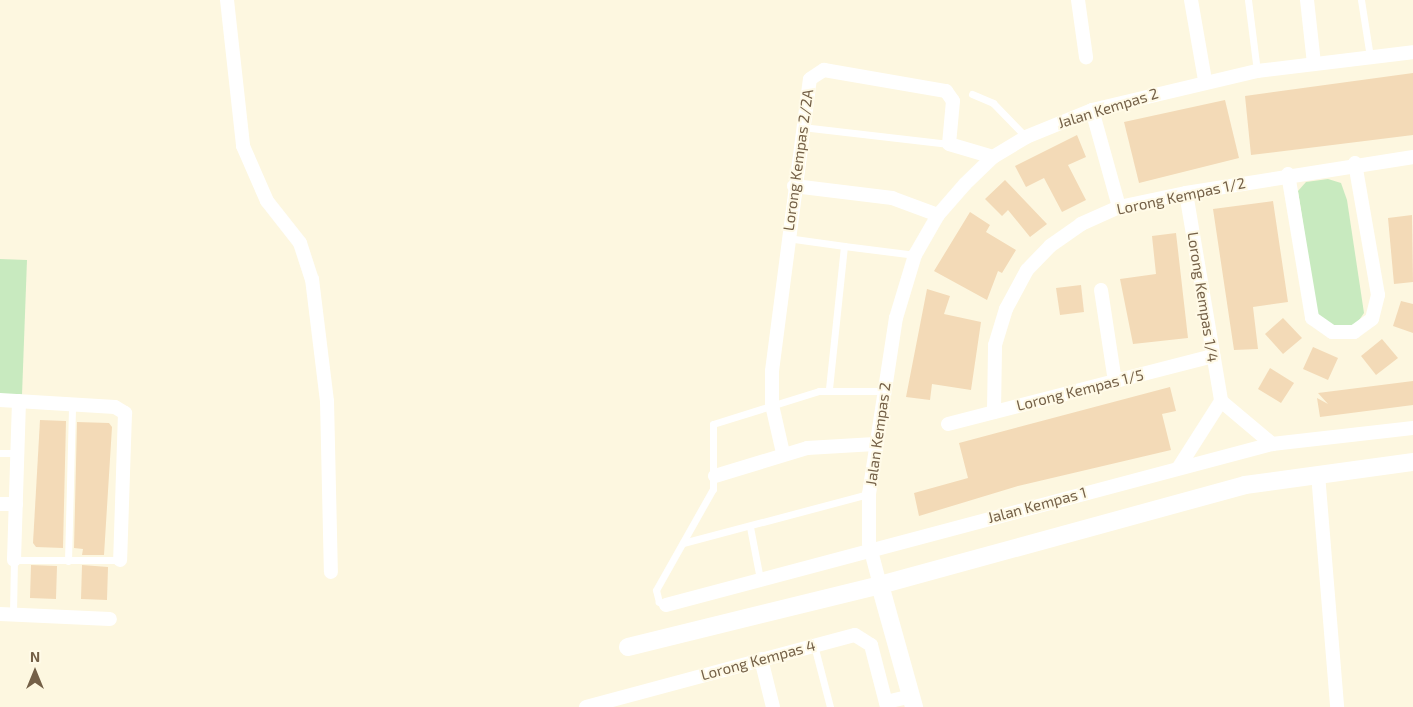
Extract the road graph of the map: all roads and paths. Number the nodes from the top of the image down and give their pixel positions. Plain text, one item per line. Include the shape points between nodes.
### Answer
1 (227, 0) edge
2 (1078, 0) edge
3 (1191, 0) edge
4 (1248, 0) edge
5 (1307, 0) edge
6 (1361, 0) edge
7 (1413, 52) edge
8 (1086, 57) dead end
9 (1370, 57) junction
10 (1314, 63) junction
11 (1257, 71) junction
12 (1205, 80) junction
13 (972, 94) dead end
14 (1092, 110) junction
15 (802, 127) junction
16 (1026, 136) junction
17 (949, 144) junction
18 (1413, 156) edge
19 (993, 157) junction
20 (1355, 163) junction
21 (1288, 174) junction
22 (794, 186) junction
23 (1186, 194) junction
24 (1119, 207) junction
25 (938, 215) junction
26 (787, 238) junction
27 (844, 246) junction
28 (915, 255) junction
29 (1102, 290) dead end
30 (1213, 356) junction
31 (1115, 381) junction
32 (828, 389) junction
33 (883, 392) junction
34 (0, 400) edge
35 (19, 401) junction
36 (1221, 401) junction
37 (72, 404) junction
38 (772, 405) junction
39 (994, 412) junction
40 (948, 424) dead end
41 (1413, 428) edge
42 (875, 444) junction
43 (1272, 444) junction
44 (0, 453) edge
45 (18, 453) junction
46 (783, 454) junction
47 (1413, 462) edge
48 (1179, 467) junction
49 (1318, 474) junction
50 (715, 476) junction
51 (869, 494) junction
52 (0, 504) edge
53 (16, 504) junction
54 (750, 527) junction
55 (683, 543) junction
56 (870, 549) junction
57 (14, 560) junction
58 (120, 560) joint
59 (68, 561) junction
60 (331, 572) dead end
61 (760, 579) junction
62 (880, 585) junction
63 (666, 605) joint
64 (6, 615) edge
65 (110, 619) dead end
66 (814, 645) junction
67 (628, 647) dead end
68 (761, 659) junction
69 (913, 702) edge
70 (886, 704) edge
71 (586, 707) edge
72 (773, 707) edge
73 (830, 707) edge
74 (1337, 707) edge

1 - 60 street via 243,146 266,201 300,243 312,279 327,401
2 - 8 street
3 - 12 street
4 - 11 lane
5 - 10 street
6 - 9 lane
7 - 9 street, Jalan Kempas 2
9 - 10 street, Jalan Kempas 2
10 - 11 street, Jalan Kempas 2
11 - 12 street, Jalan Kempas 2
12 - 14 street, Jalan Kempas 2
13 - 16 lane via 993,103
14 - 16 street, Jalan Kempas 2
14 - 24 street
15 - 17 lane
15 - 17 street, Lorong Kempas 2/2A via 810,79 824,70 946,91 953,101
15 - 22 street, Lorong Kempas 2/2A
16 - 19 street, Jalan Kempas 2
17 - 19 street
18 - 20 street, Lorong Kempas 1/2
19 - 25 street, Jalan Kempas 2
20 - 21 street, Lorong Kempas 1/2
20 - 21 street via 1378,296 1372,319 1354,332 1332,332 1312,318
21 - 23 street, Lorong Kempas 1/2
22 - 25 street via 892,198
22 - 26 street, Lorong Kempas 2/2A
23 - 24 street, Lorong Kempas 1/2
23 - 30 street, Lorong Kempas 1/4
24 - 39 street, Lorong Kempas 1/2 via 1081,224 1050,246 1027,270 1006,309 995,345
25 - 28 street, Jalan Kempas 2
26 - 27 lane
26 - 38 street, Lorong Kempas 2/2A
27 - 28 lane
27 - 32 lane
28 - 33 street, Jalan Kempas 2 via 896,318
29 - 31 street
30 - 31 street, Lorong Kempas 1/5
30 - 36 street, Lorong Kempas 1/4
31 - 39 street, Lorong Kempas 1/5
32 - 33 lane
32 - 38 lane
33 - 42 street, Jalan Kempas 2
34 - 35 street
35 - 37 street
35 - 45 street
36 - 43 street
36 - 48 street
37 - 58 street via 116,407 125,413 128,423
37 - 59 lane
38 - 46 street, Lorong Kempas 2/2A
38 - 50 lane via 713,424
39 - 40 street, Lorong Kempas 1/5
41 - 43 street, Jalan Kempas 1
42 - 46 street via 827,445
42 - 51 street, Jalan Kempas 2
43 - 48 street, Jalan Kempas 1
44 - 45 lane
45 - 53 street
46 - 50 street
47 - 49 street
48 - 56 street, Jalan Kempas 1
49 - 62 street via 1244,485
49 - 74 street
50 - 55 lane via 706,504
51 - 54 lane
51 - 56 street, Jalan Kempas 2
52 - 53 street
53 - 57 street
54 - 55 lane
54 - 61 lane
55 - 63 lane via 656,590 659,602
56 - 61 street, Jalan Kempas 1
56 - 62 street, Jalan Kempas 2
57 - 59 lane
57 - 64 lane
58 - 59 lane
61 - 63 street, Jalan Kempas 1
62 - 67 street
62 - 69 street
64 - 65 street
66 - 68 street, Lorong Kempas 4
66 - 70 street, Lorong Kempas 4 via 855,635 868,641
66 - 73 lane
68 - 71 street, Lorong Kempas 4
68 - 72 street
69 - 70 street, Lorong Kempas 4

